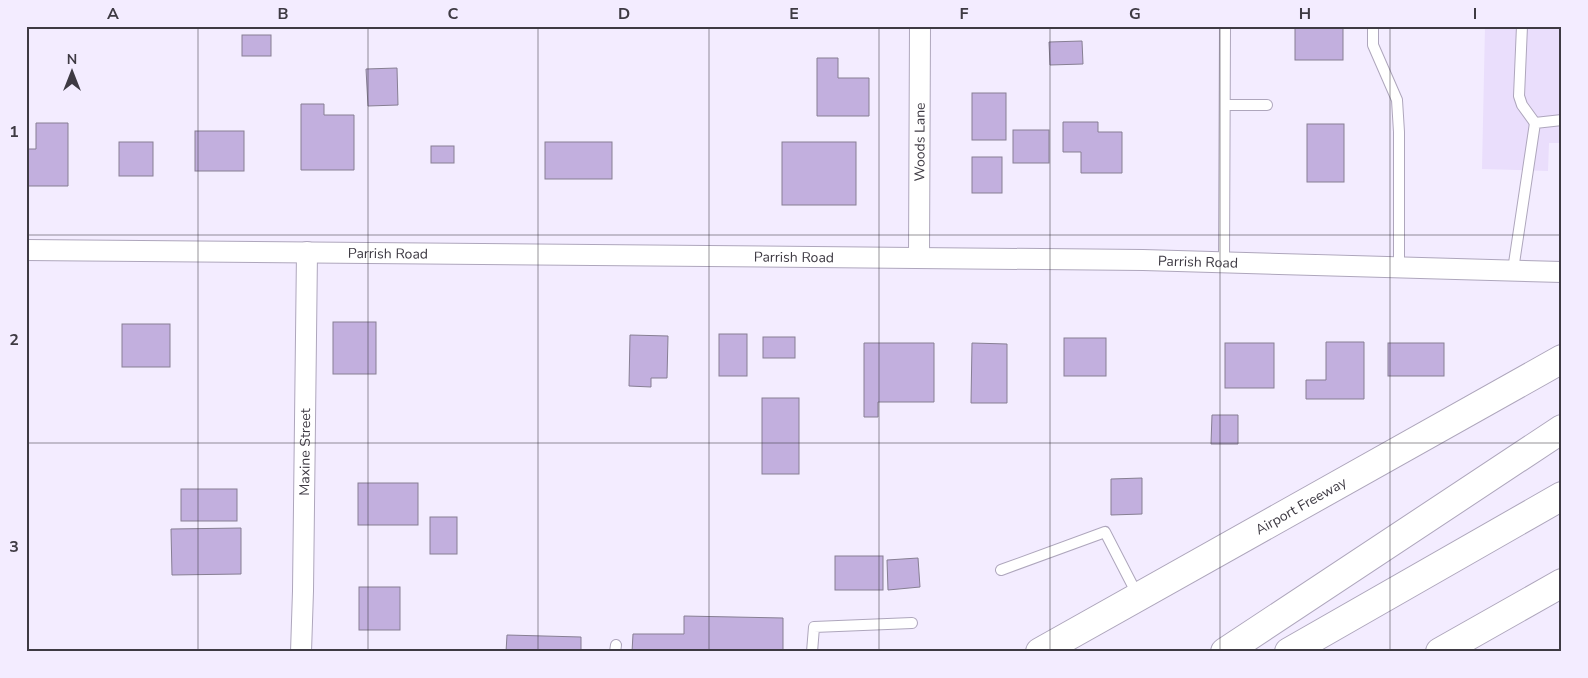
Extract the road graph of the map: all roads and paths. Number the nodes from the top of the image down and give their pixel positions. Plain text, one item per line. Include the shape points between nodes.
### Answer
1 (920, 26) edge
2 (1225, 26) edge
3 (1373, 26) edge
4 (1522, 26) edge
5 (1225, 105) junction
6 (1268, 105) dead end
7 (1562, 120) edge
8 (1535, 123) junction
9 (26, 250) edge
10 (307, 252) junction
11 (920, 257) junction
12 (1224, 262) junction
13 (1399, 267) junction
14 (1512, 270) junction
15 (1562, 272) edge
16 (1562, 359) edge
17 (1562, 429) edge
18 (1562, 496) edge
19 (1001, 570) dead end
20 (1562, 583) edge
21 (1138, 597) junction
22 (912, 623) dead end
23 (301, 652) edge
24 (812, 652) edge
25 (1040, 652) edge
26 (1225, 652) edge
27 (1290, 652) edge
28 (1440, 652) edge

1 - 11 street, Woods Lane
2 - 5 lane
3 - 13 lane via 1374,44 1397,100
4 - 8 lane via 1519,96
5 - 6 lane
5 - 12 lane
7 - 8 lane
8 - 14 lane
9 - 10 street, Parrish Road
10 - 11 street, Parrish Road
10 - 23 street, Maxine Street
11 - 12 street, Parrish Road
12 - 13 street, Parrish Road
13 - 14 street, Parrish Road
14 - 15 street, Parrish Road
16 - 21 main road, Airport Freeway
17 - 26 main road
18 - 27 main road
19 - 21 lane via 1105,532
20 - 28 main road
21 - 25 main road, Airport Freeway
22 - 24 lane via 814,626

